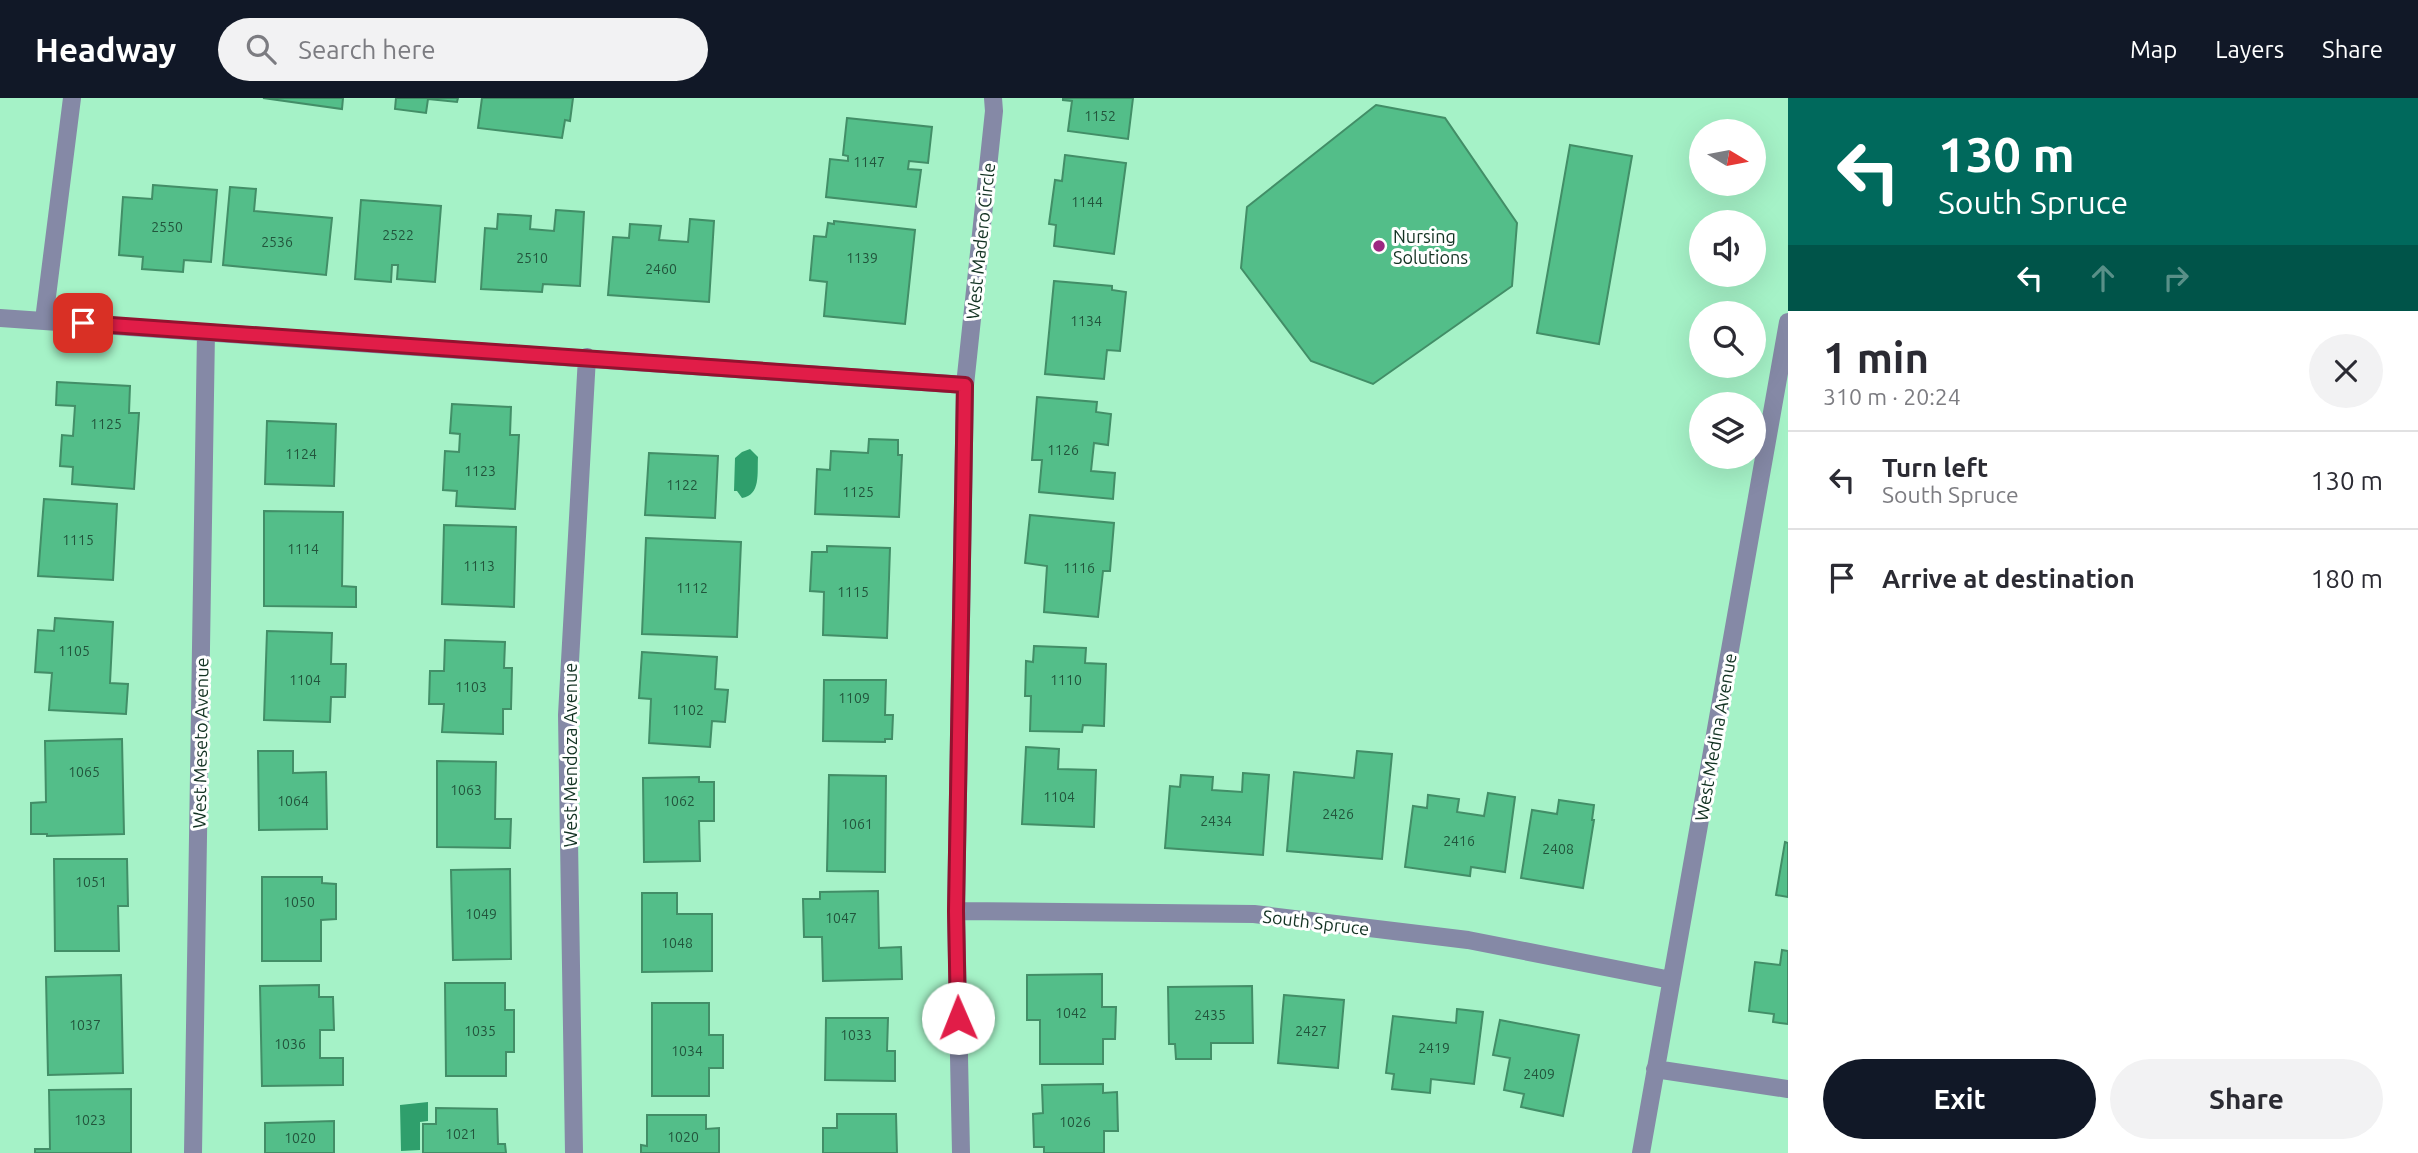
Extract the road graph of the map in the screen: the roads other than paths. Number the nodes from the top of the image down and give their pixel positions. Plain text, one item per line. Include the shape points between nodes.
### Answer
1 (72, 98) edge
2 (993, 98) edge
3 (0, 318) edge
4 (44, 320) junction
5 (1788, 321) edge
6 (206, 332) junction
7 (587, 357) junction
8 (965, 385) junction
9 (1781, 406) edge
10 (956, 911) junction
11 (1671, 980) junction
12 (1655, 1069) junction
13 (1788, 1089) edge
14 (193, 1153) edge
15 (574, 1153) edge
16 (961, 1153) edge
17 (1641, 1153) edge

1 - 4 street
2 - 8 street, West Madero Circle
3 - 4 street
4 - 6 street
5 - 9 street, West Medina Avenue
6 - 7 street
6 - 14 street, West Meseto Avenue
7 - 8 street
7 - 15 street, West Mendoza Avenue via 568,715
8 - 10 street, West Madero Circle
9 - 11 street, West Medina Avenue
10 - 11 street, South Spruce via 1254,914 1468,940
10 - 16 street, West Madero Circle
11 - 12 street, West Medina Avenue
12 - 13 street
12 - 17 street, West Medina Avenue

